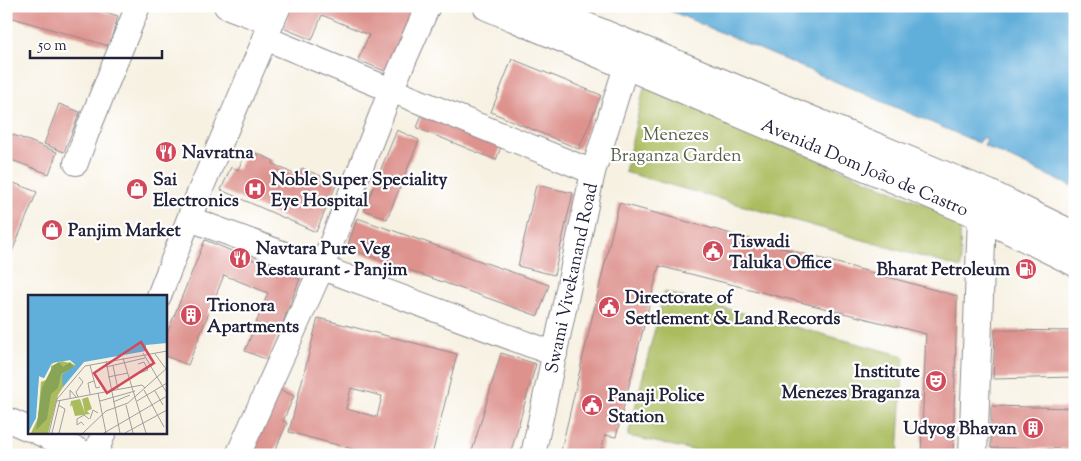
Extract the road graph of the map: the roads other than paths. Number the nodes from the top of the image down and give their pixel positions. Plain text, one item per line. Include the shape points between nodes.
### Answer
1 (138, 6) edge
2 (226, 6) edge
3 (428, 6) edge
4 (487, 6) edge
5 (536, 6) edge
6 (272, 22) edge
7 (628, 55) junction
8 (390, 90) junction
9 (76, 163) dead end
10 (593, 172) junction
11 (986, 205) junction
12 (190, 219) junction
13 (1075, 236) edge
14 (1075, 262) edge
15 (322, 267) junction
16 (159, 295) edge
17 (555, 354) junction
18 (6, 419) edge
19 (28, 429) edge
20 (41, 434) edge
21 (103, 434) edge
22 (89, 455) edge
23 (95, 455) edge
24 (238, 455) edge
25 (533, 455) edge
26 (973, 455) edge

1 - 9 street
2 - 6 street
3 - 8 street
4 - 7 main road, Avenida Dom João de Castro
5 - 7 main road, Avenida Dom João de Castro
6 - 8 street
6 - 12 street
7 - 10 street, Swami Vivekanand Road
7 - 11 main road, Avenida Dom João de Castro
8 - 10 street
8 - 15 street
10 - 17 street, Swami Vivekanand Road
11 - 13 main road, Avenida Dom João de Castro
11 - 14 main road, Avenida Dom João de Castro
11 - 26 main road
12 - 15 street
12 - 16 street
15 - 17 street
15 - 24 street
17 - 25 street, Swami Vivekanand Road
18 - 19 street
20 - 22 street
21 - 23 street

